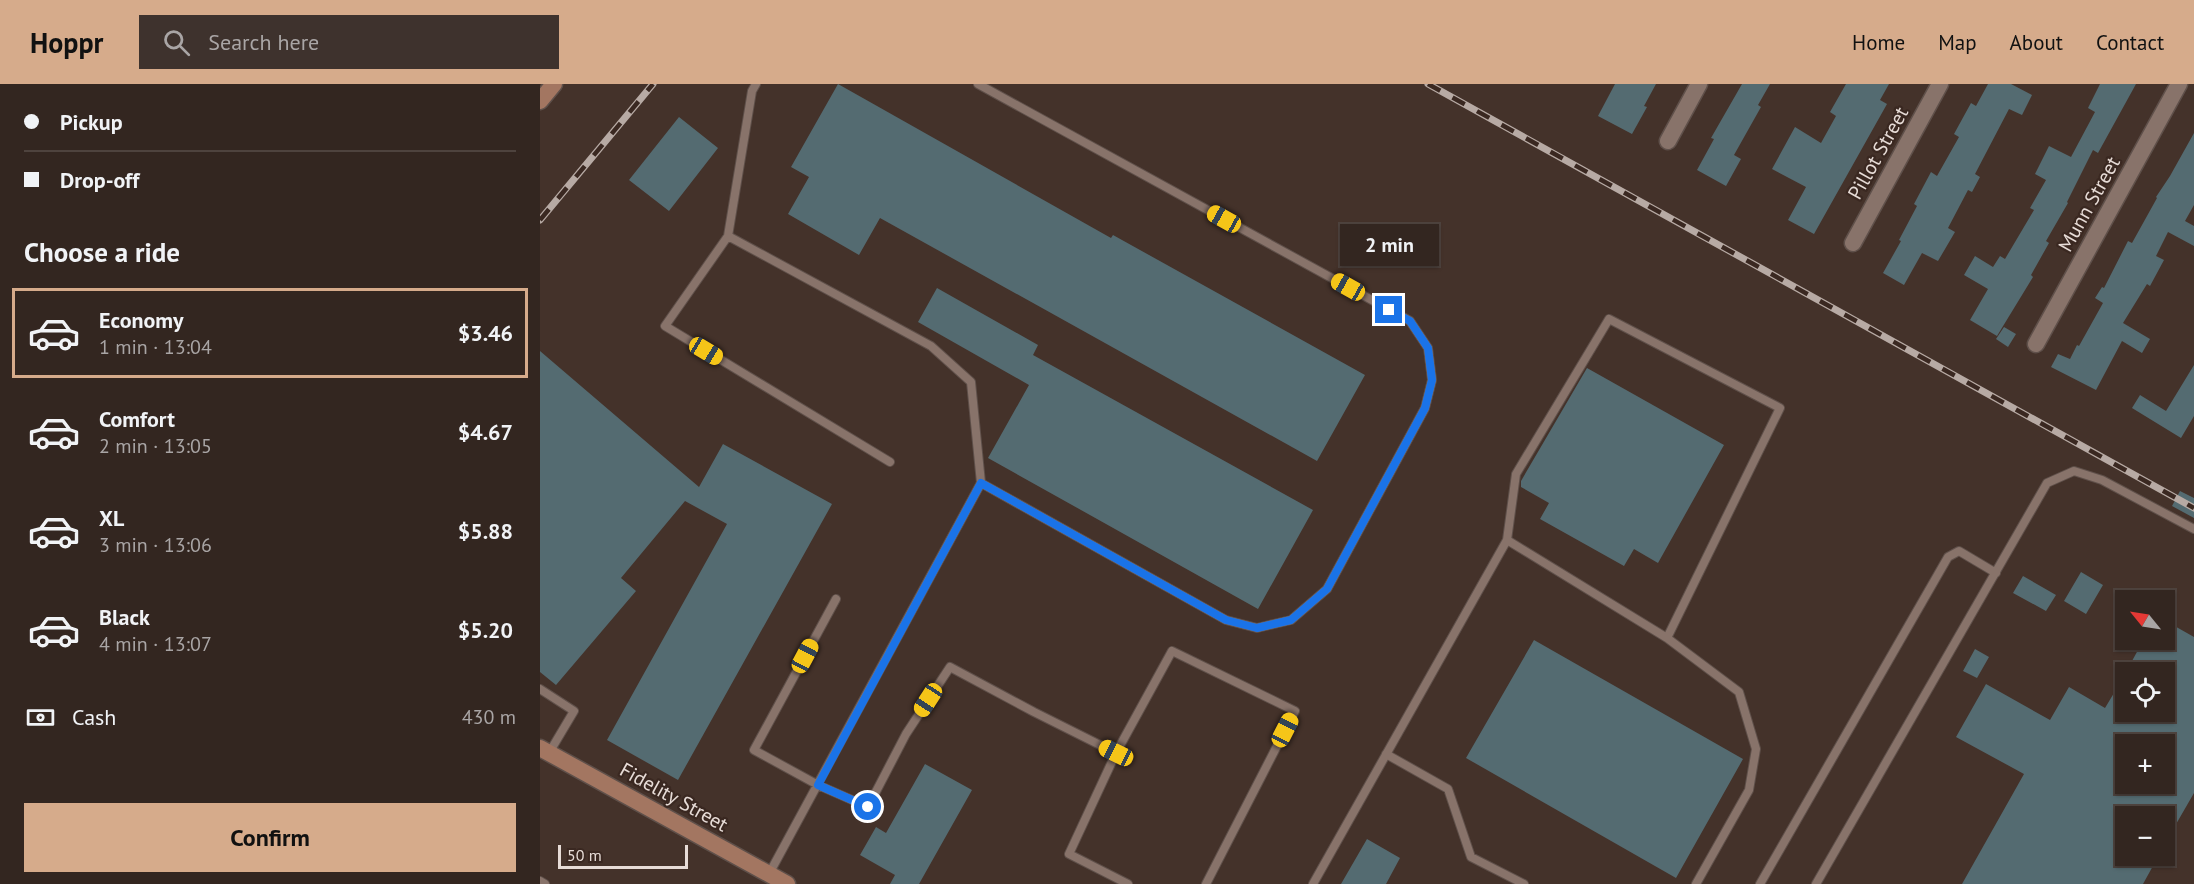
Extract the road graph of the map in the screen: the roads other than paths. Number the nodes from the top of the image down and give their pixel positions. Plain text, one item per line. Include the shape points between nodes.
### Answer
1 (555, 84) edge
2 (756, 84) edge
3 (978, 84) edge
4 (1699, 84) edge
5 (1940, 84) edge
6 (2179, 84) edge
7 (540, 101) edge
8 (1668, 141) dead end
9 (728, 236) junction
10 (1852, 243) dead end
11 (2036, 344) dead end
12 (890, 462) dead end
13 (981, 483) junction
14 (2194, 529) edge
15 (1507, 540) junction
16 (1996, 573) junction
17 (836, 599) dead end
18 (1667, 638) junction
19 (540, 689) edge
20 (545, 750) edge
21 (1116, 753) junction
22 (1386, 754) junction
23 (818, 785) junction
24 (540, 881) edge
25 (780, 881) edge
26 (545, 884) edge
27 (1128, 884) edge
28 (1206, 884) edge
29 (1313, 884) edge
30 (1524, 884) edge
31 (1696, 884) edge
32 (1760, 884) edge
33 (1816, 884) edge

1 - 7 main road
2 - 9 lane
3 - 13 lane via 1410,321 1428,348 1432,380 1425,408 1327,589 1291,620 1257,628 1226,620
4 - 8 street
5 - 10 street, Pillot Street
6 - 11 street, Munn Street
9 - 12 lane via 665,326
9 - 13 lane via 931,346 971,381
13 - 23 lane
14 - 16 lane via 2102,480 2074,471 2047,483
15 - 18 lane
15 - 18 lane via 1516,474 1609,319 1780,408
15 - 22 lane
16 - 32 lane via 1959,551 1948,557
16 - 33 lane
17 - 23 lane via 754,750
18 - 31 lane via 1739,692 1756,749 1749,790
19 - 20 lane via 574,711
20 - 25 main road, Fidelity Street
21 - 23 lane via 950,667 906,734 868,807
21 - 27 lane via 1069,854
21 - 28 lane via 1172,651 1294,711
22 - 29 lane
22 - 30 lane via 1448,789 1471,856
23 - 25 lane
24 - 26 lane

